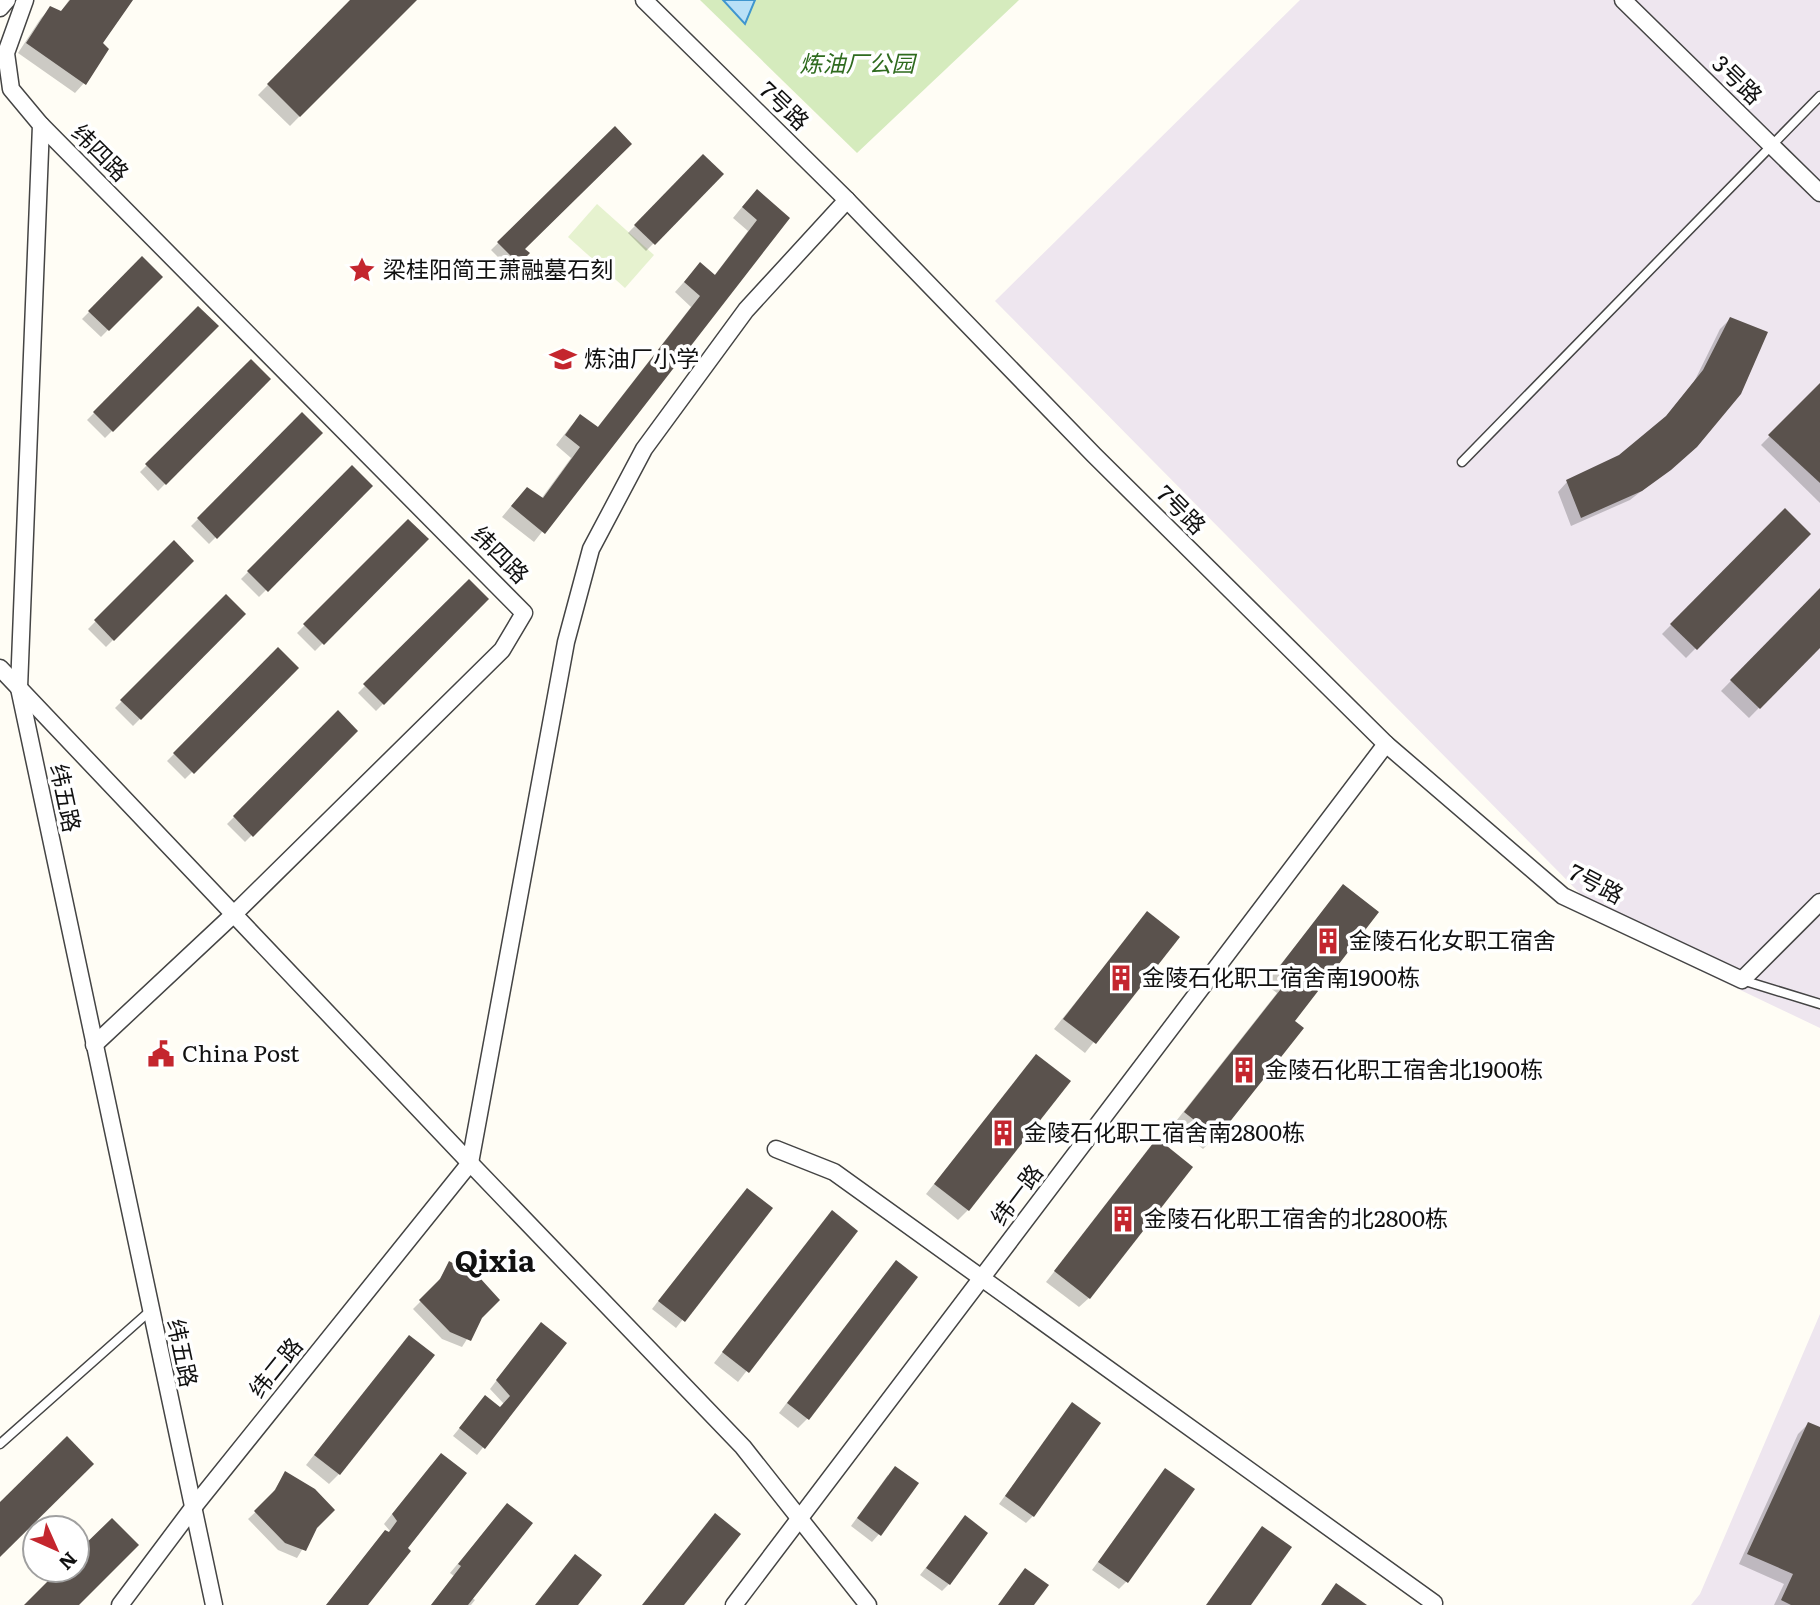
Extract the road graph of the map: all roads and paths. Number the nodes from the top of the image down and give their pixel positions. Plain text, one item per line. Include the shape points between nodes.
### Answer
1 (7, 0) edge
2 (25, 0) edge
3 (644, 0) edge
4 (1623, 0) edge
5 (0, 8) edge
6 (1820, 96) edge
7 (41, 125) junction
8 (1770, 144) junction
9 (1820, 193) edge
10 (847, 200) junction
11 (1462, 462) dead end
12 (0, 668) edge
13 (19, 688) junction
14 (1386, 744) junction
15 (1820, 902) edge
16 (234, 914) junction
17 (1742, 980) junction
18 (1820, 1004) edge
19 (94, 1045) junction
20 (776, 1149) dead end
21 (470, 1163) junction
22 (981, 1280) junction
23 (150, 1311) junction
24 (0, 1444) edge
25 (191, 1509) junction
26 (800, 1520) junction
27 (1434, 1603) dead end
28 (120, 1605) edge
29 (214, 1605) edge
30 (734, 1605) edge
31 (868, 1605) edge

1 - 5 street
2 - 7 street via 6,53 11,89
3 - 10 street, 7号路
4 - 8 street, 3号路
6 - 8 lane
7 - 13 street, 纬五路
7 - 16 street, 纬四路 via 524,613 502,650
8 - 9 street, 3号路
8 - 11 lane
10 - 14 street, 7号路 via 1094,455
10 - 21 street via 746,310 644,449 591,549 566,642
12 - 13 street
13 - 16 street
13 - 19 street, 纬五路
14 - 17 street, 7号路 via 1563,896
14 - 22 street, 纬一路
15 - 17 street
16 - 19 street, 纬四路
16 - 21 street
17 - 18 lane
19 - 23 street, 纬五路
20 - 22 street via 834,1172
21 - 25 street, 纬二路
21 - 26 street via 743,1447
22 - 26 street, 纬一路
22 - 27 street
23 - 24 lane
23 - 25 street, 纬五路
25 - 28 street, 纬二路
25 - 29 street, 纬五路
26 - 30 street, 纬一路
26 - 31 street

